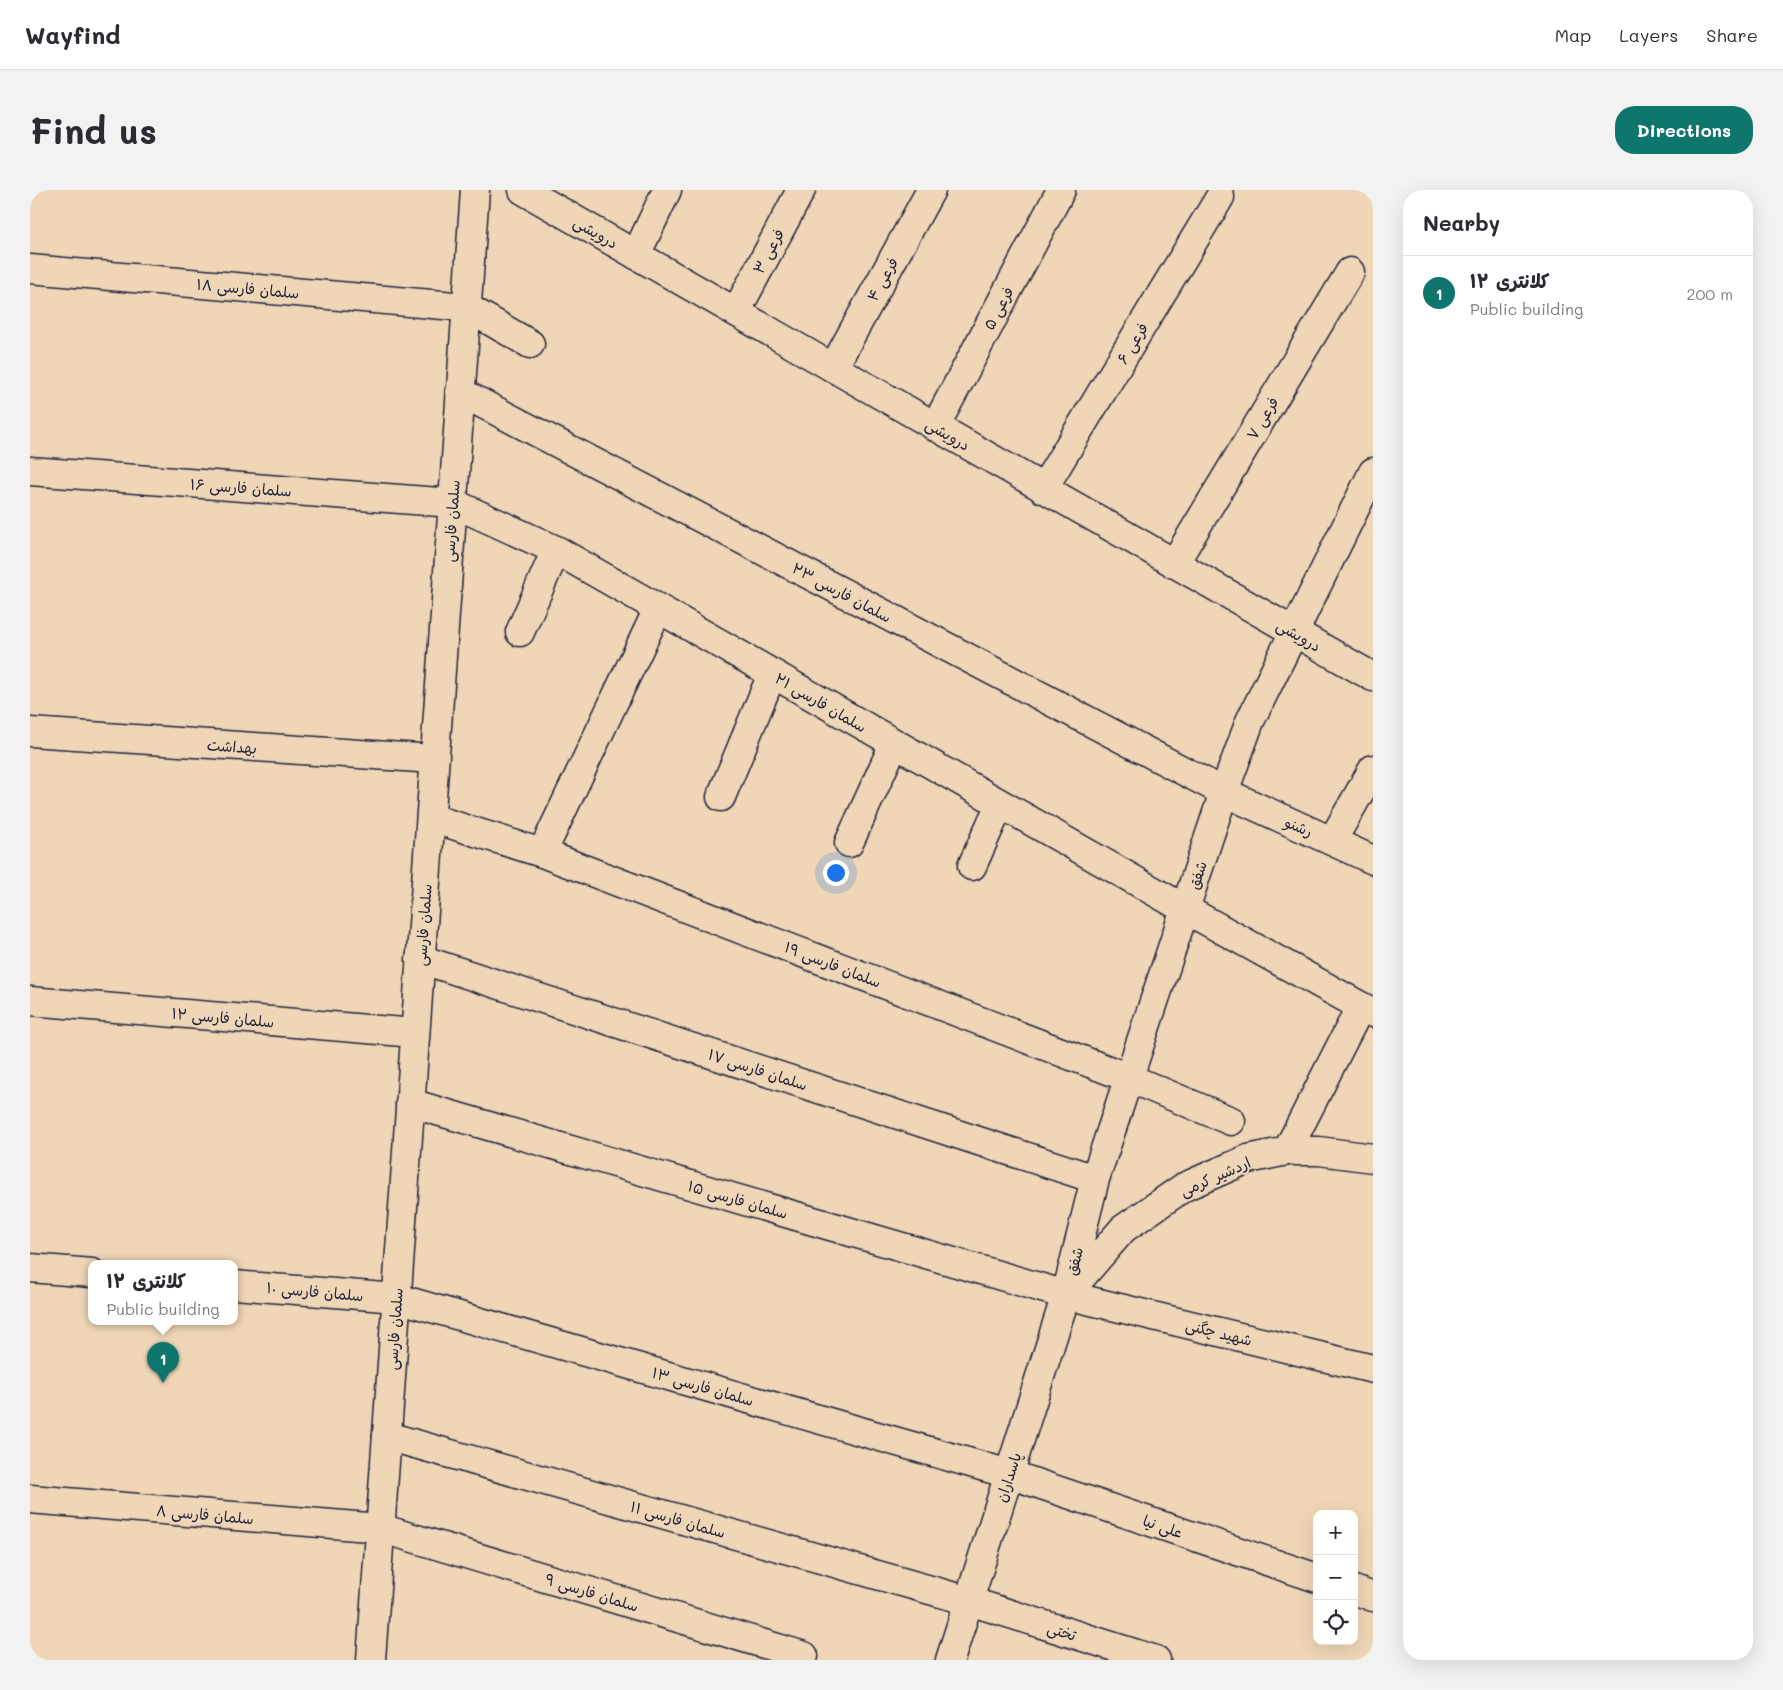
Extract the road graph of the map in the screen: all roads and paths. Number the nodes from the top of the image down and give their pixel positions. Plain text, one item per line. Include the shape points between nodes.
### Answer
1 (475, 190) edge
2 (667, 190) edge
3 (801, 190) edge
4 (931, 190) edge
5 (1061, 190) edge
6 (536, 193) edge
7 (1220, 197) dead end
8 (636, 255) junction
9 (30, 269) edge
10 (1350, 272) dead end
11 (466, 307) junction
12 (736, 312) junction
13 (530, 344) dead end
14 (833, 368) junction
15 (460, 392) junction
16 (935, 427) junction
17 (30, 471) edge
18 (1373, 472) edge
19 (1043, 489) junction
20 (453, 502) junction
21 (556, 550) junction
22 (1174, 564) junction
23 (658, 609) junction
24 (520, 632) dead end
25 (1294, 632) junction
26 (772, 674) junction
27 (1373, 677) edge
28 (30, 732) edge
29 (894, 744) junction
30 (434, 759) junction
31 (1373, 769) edge
32 (1224, 792) junction
33 (721, 797) dead end
34 (1000, 804) junction
35 (430, 818) junction
36 (1332, 841) junction
37 (849, 843) dead end
38 (542, 853) junction
39 (1373, 860) edge
40 (972, 866) dead end
41 (1185, 909) junction
42 (420, 959) junction
43 (30, 1001) edge
44 (1367, 1010) edge
45 (415, 1033) junction
46 (1129, 1078) junction
47 (410, 1103) junction
48 (1231, 1121) dead end
49 (1287, 1151) junction
50 (1373, 1158) edge
51 (1095, 1178) junction
52 (30, 1268) edge
53 (88, 1273) edge
54 (238, 1285) edge
55 (1066, 1295) junction
56 (397, 1298) junction
57 (1373, 1370) edge
58 (387, 1436) junction
59 (1010, 1474) junction
60 (30, 1499) edge
61 (380, 1528) junction
62 (1313, 1577) edge
63 (1358, 1591) edge
64 (1373, 1597) edge
65 (969, 1602) junction
66 (804, 1656) dead end
67 (371, 1660) edge
68 (950, 1660) edge
69 (1156, 1660) edge

1 - 11 street, سلمان فارسی
2 - 8 street
3 - 12 street, فرعی ۳
4 - 14 street, فرعی ۴
5 - 16 street, فرعی ۵
6 - 8 street, درویشی
7 - 19 street, فرعی ۶
8 - 12 street, درویشی
9 - 11 street, سلمان فارسی ۱۸
10 - 22 street, فرعی ۷
11 - 13 street
11 - 15 street, سلمان فارسی
12 - 14 street, درویشی
14 - 16 street, درویشی
15 - 20 street, سلمان فارسی
15 - 32 street, سلمان فارسی ۲۳
16 - 19 street, درویشی
17 - 20 street, سلمان فارسی ۱۶
18 - 25 street, شفق
19 - 22 street, درویشی
20 - 21 street, سلمان فارسی ۲۱
20 - 30 street, سلمان فارسی
21 - 23 street, سلمان فارسی ۲۱
21 - 24 street
22 - 25 street, درویشی
23 - 26 street, سلمان فارسی ۲۱
23 - 38 street
25 - 27 street, درویشی
25 - 32 street, شفق via 1250,721
26 - 29 street, سلمان فارسی ۲۱
26 - 33 street
28 - 30 street, بهداشت
29 - 34 street, سلمان فارسی ۲۱
29 - 37 street
30 - 35 street, سلمان فارسی
31 - 36 street
32 - 36 street, رشنو
32 - 41 street, شفق
34 - 40 street
34 - 41 street, سلمان فارسی ۲۱
35 - 38 street, سلمان فارسی ۱۹
35 - 42 street, سلمان فارسی
36 - 39 street, رشنو
38 - 46 street, سلمان فارسی ۱۹
41 - 44 street, سلمان فارسی ۲۱
41 - 46 street, شفق
42 - 45 street, سلمان فارسی
42 - 51 street, سلمان فارسی ۱۷
43 - 45 street, سلمان فارسی ۱۲
44 - 49 street
45 - 47 street, سلمان فارسی
46 - 48 street, سلمان فارسی ۱۹
46 - 51 street, شفق
47 - 55 street, سلمان فارسی ۱۵
47 - 56 street, سلمان فارسی
49 - 50 street, اردشیر کرمی via 1319,1151
49 - 55 street, اردشیر کرمی via 1248,1160 1184,1187 1123,1229
51 - 55 street, شفق
52 - 53 street
54 - 56 street, سلمان فارسی ۱۰
55 - 57 street, شهید چگنی
55 - 59 street, پاسداران
56 - 58 street, سلمان فارسی
56 - 59 street, سلمان فارسی ۱۳
58 - 61 street, سلمان فارسی
58 - 65 street, سلمان فارسی ۱۱
59 - 62 street, علی نیا
59 - 65 street, پاسداران
60 - 61 street, سلمان فارسی ۸
61 - 66 street, سلمان فارسی ۹
61 - 67 street, سلمان فارسی
63 - 64 street
65 - 68 street, پاسداران
65 - 69 street, تختی

